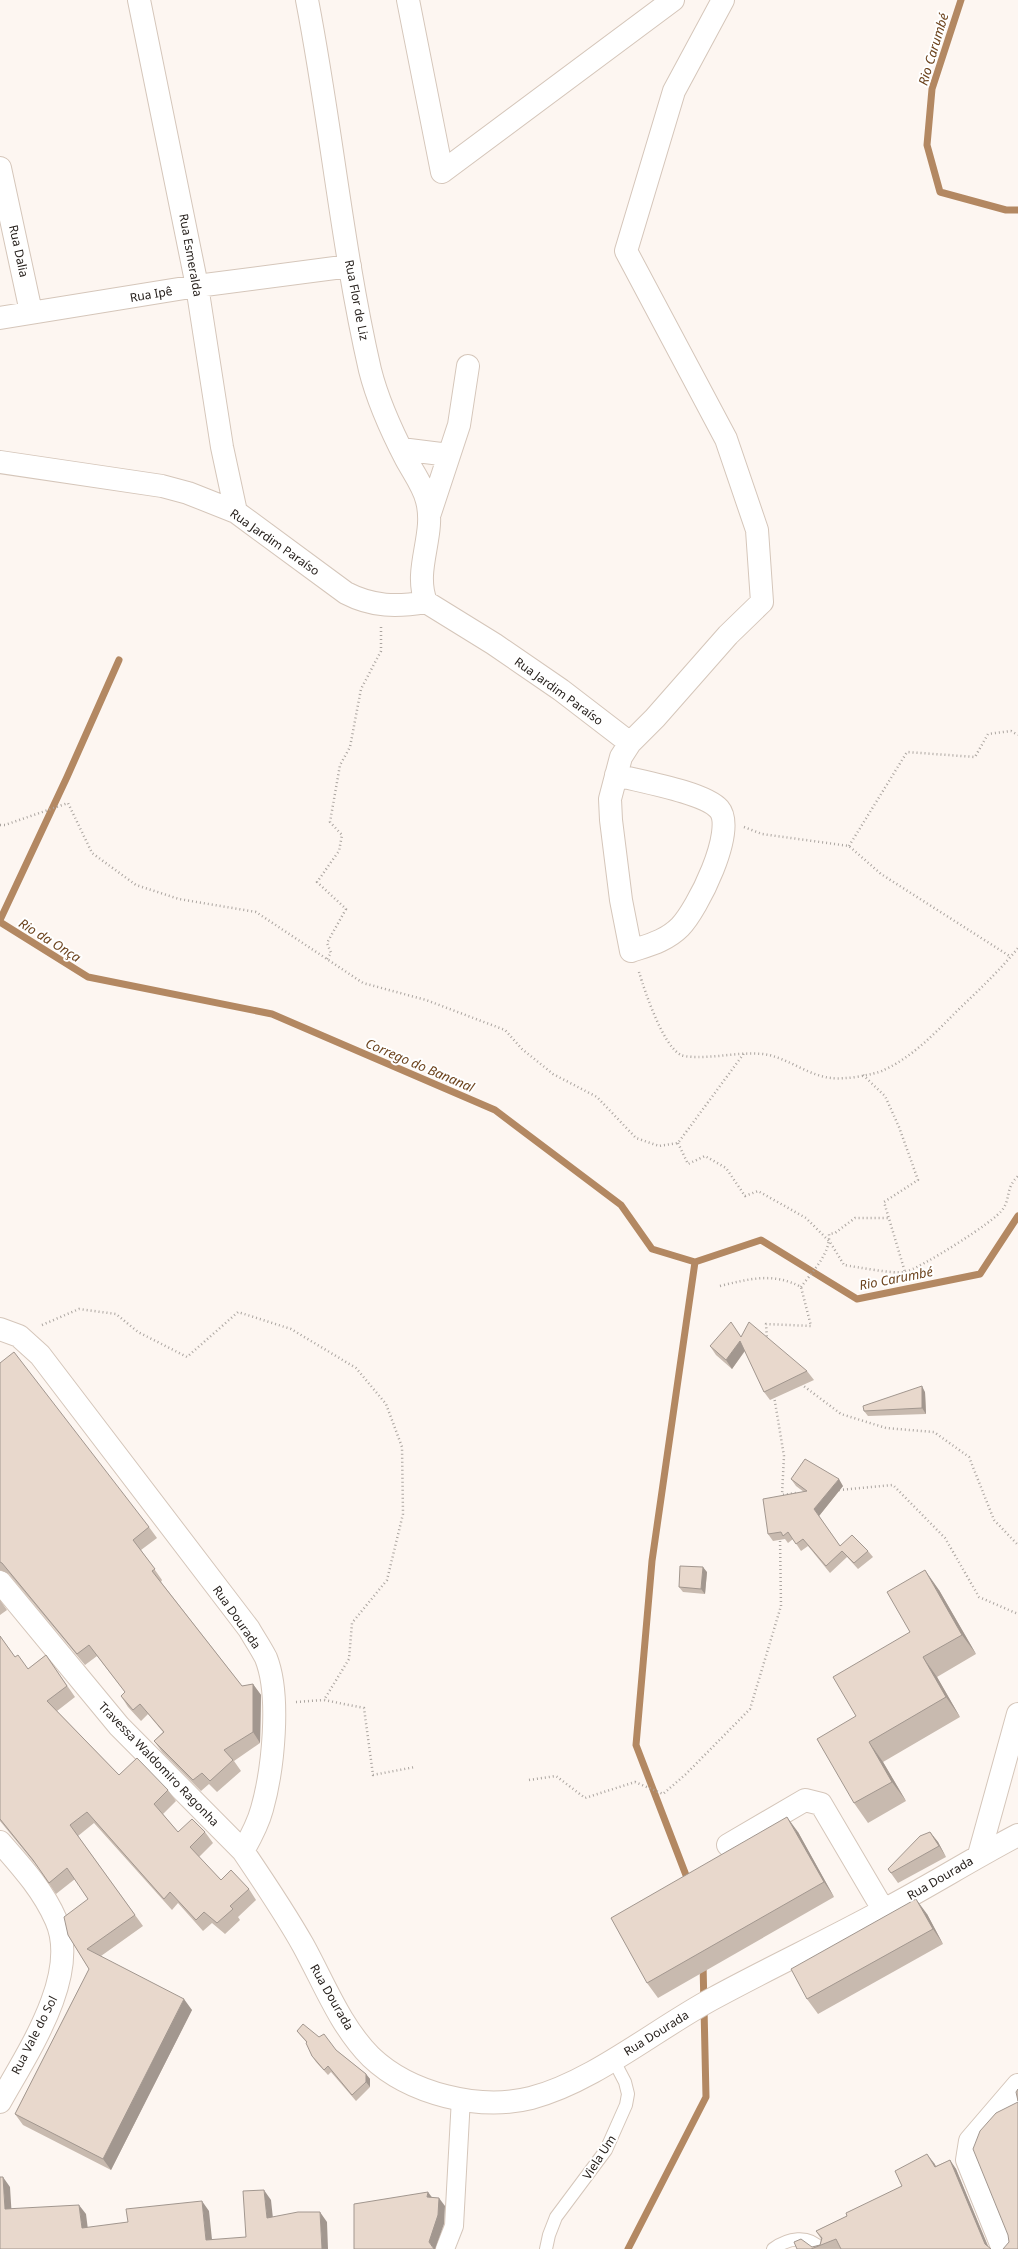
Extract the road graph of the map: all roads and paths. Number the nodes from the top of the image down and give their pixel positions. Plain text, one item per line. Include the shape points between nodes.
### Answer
1 (139, 0) edge
2 (307, 0) edge
3 (408, 0) edge
4 (673, 0) edge
5 (723, 0) edge
6 (0, 168) edge
7 (350, 266) junction
8 (197, 286) junction
9 (31, 312) junction
10 (0, 318) edge
11 (468, 366) dead end
12 (401, 449) junction
13 (449, 455) junction
14 (0, 462) edge
15 (236, 512) junction
16 (430, 513) junction
17 (424, 596) junction
18 (381, 606) junction
19 (1018, 735) edge
20 (630, 743) junction
21 (616, 775) junction
22 (724, 819) junction
23 (0, 825) edge
24 (849, 846) junction
25 (1018, 948) edge
26 (631, 951) junction
27 (1011, 956) junction
28 (327, 959) junction
29 (745, 1052) junction
30 (863, 1075) junction
31 (678, 1143) junction
32 (1018, 1176) edge
33 (888, 1218) junction
34 (830, 1242) junction
35 (905, 1272) junction
36 (720, 1286) dead end
37 (801, 1287) junction
38 (10, 1332) edge
39 (767, 1346) edge
40 (798, 1382) edge
41 (773, 1389) edge
42 (838, 1490) edge
43 (798, 1493) edge
44 (782, 1494) junction
45 (782, 1502) edge
46 (780, 1533) edge
47 (1018, 1545) edge
48 (0, 1582) edge
49 (1018, 1614) edge
50 (324, 1700) junction
51 (274, 1704) junction
52 (1018, 1714) edge
53 (415, 1767) dead end
54 (529, 1780) dead end
55 (1018, 1835) edge
56 (0, 1842) edge
57 (728, 1845) dead end
58 (243, 1851) junction
59 (979, 1855) junction
60 (884, 1911) junction
61 (613, 2059) junction
62 (1018, 2085) edge
63 (461, 2098) junction
64 (0, 2102) edge
65 (445, 2249) edge
66 (546, 2249) edge
67 (773, 2249) edge
68 (821, 2249) edge
69 (1003, 2249) edge

1 - 8 street, Rua Esmeralda
2 - 7 street, Rua Flor de Liz
3 - 4 street via 442,172
5 - 20 street via 674,92 626,251 726,439 757,530 762,602 728,635 656,718
6 - 9 street, Rua Dalia
7 - 8 street, Rua Ipê
7 - 12 street, Rua Flor de Liz via 377,393 386,421
8 - 9 street, Rua Ipê
8 - 15 street, Rua Esmeralda via 222,447
9 - 10 street, Rua Ipê
11 - 13 street via 459,425
12 - 13 street
12 - 16 street, Rua Flor de Liz via 427,498
13 - 16 street
14 - 15 street, Rua Jardim Paraíso via 162,486 188,493
15 - 18 street, Rua Jardim Paraíso via 346,592 362,601
16 - 17 street, Rua Flor de Liz
17 - 18 street, Rua Jardim Paraíso via 403,606
17 - 20 street, Rua Jardim Paraíso via 561,690
18 - 28 path via 382,651 361,688 350,746 340,765 331,815 330,822 342,835 339,851 317,882 346,909 327,943 331,953
19 - 24 path via 1010,731 988,734 975,757 907,752
20 - 21 street
21 - 22 street via 707,801 718,809
21 - 26 street via 610,799 611,820 621,900
22 - 24 path via 762,834
22 - 26 street via 724,833 718,857 696,904 680,927 662,941
23 - 28 path via 68,803 92,853 136,885 179,899 256,912
24 - 27 path via 881,874
25 - 27 path
26 - 29 path via 648,998 672,1047 681,1055 699,1057
27 - 30 path via 916,1051 883,1071
28 - 31 path via 363,983 426,1000 505,1030 522,1049 553,1074 597,1097 636,1138 659,1146
29 - 30 path via 774,1056 808,1072 831,1078
29 - 31 path
30 - 33 path via 885,1096 918,1180 884,1202
31 - 34 path via 688,1164 705,1156 716,1162 726,1168 745,1196 758,1191 764,1194 806,1218
32 - 35 path via 1010,1184 1003,1209 967,1238
33 - 34 path via 855,1218 836,1233 829,1234
33 - 35 path
34 - 35 path via 844,1265
34 - 37 path
36 - 37 path via 756,1278 786,1279
37 - 39 path via 811,1326 766,1324
38 - 50 path via 79,1308 116,1314 138,1332 187,1357 238,1312 291,1329 356,1368 386,1404 402,1447 403,1514 387,1580 352,1622 349,1659
38 - 51 street, Rua Dourada via 40,1355 249,1629 266,1658
40 - 47 path via 841,1414 886,1428 934,1432 969,1457 994,1520
41 - 44 path via 784,1456
42 - 49 path via 893,1485 945,1538 979,1597
43 - 44 path
44 - 45 path
46 - 54 path via 781,1606 750,1709 686,1774 662,1794 635,1782 585,1798 556,1776
48 - 58 street, Travessa Waldomiro Ragonha via 119,1726
50 - 51 path
50 - 53 path via 364,1708 374,1775
51 - 58 street, Rua Dourada via 271,1752 262,1809 255,1831
52 - 59 street
55 - 59 street, Rua Dourada
56 - 64 street, Rua Vale do Sol via 32,1879 57,1921 63,1944 62,1968 56,1991
57 - 60 street via 805,1800 821,1804
58 - 63 street, Rua Dourada via 282,1907 338,2012 371,2057 391,2072 416,2085 443,2095
59 - 60 street, Rua Dourada
60 - 61 street, Rua Dourada via 714,1998
61 - 63 street, Rua Dourada via 556,2090 528,2099 501,2102
61 - 66 lane, Viela Um via 625,2082 628,2094 626,2105 606,2150 552,2224
62 - 69 street via 970,2140 967,2160
63 - 65 street via 454,2226
67 - 68 lane via 796,2239 811,2241

